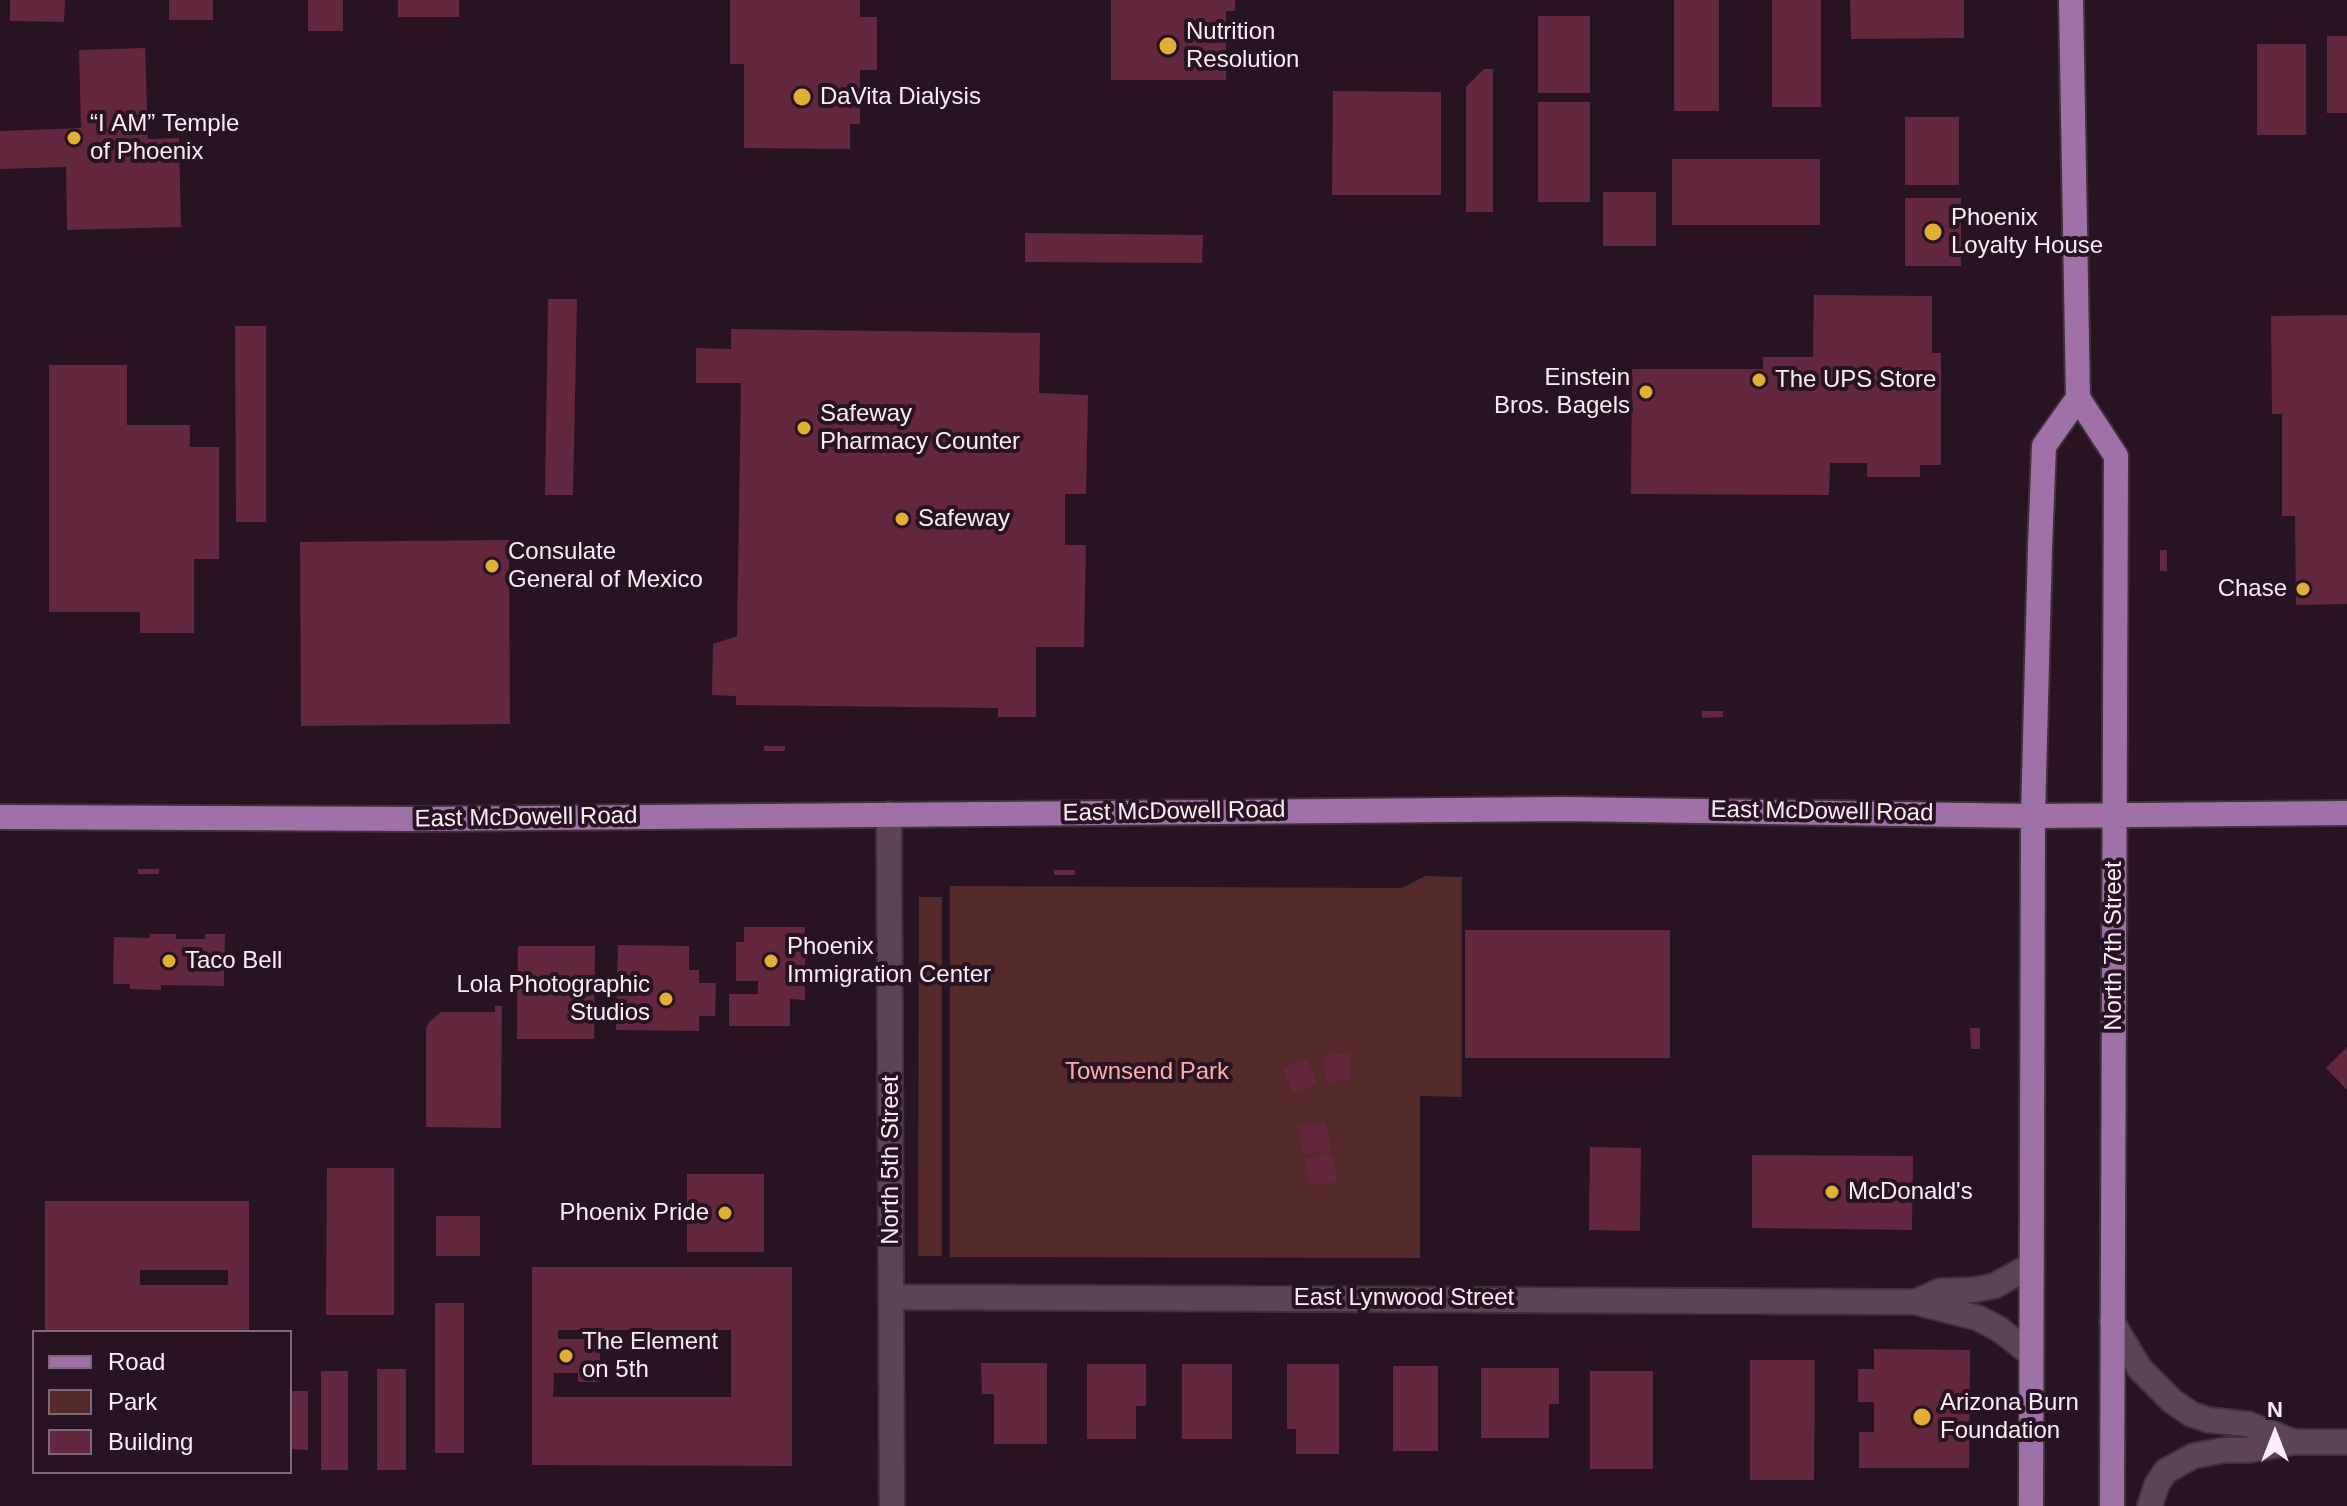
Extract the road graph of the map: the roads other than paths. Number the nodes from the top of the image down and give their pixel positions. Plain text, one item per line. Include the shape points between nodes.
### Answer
1 (2071, 0) edge
2 (2078, 398) junction
3 (2347, 813) edge
4 (889, 814) junction
5 (2114, 814) junction
6 (2033, 816) junction
7 (0, 817) edge
8 (2032, 1265) junction
9 (892, 1297) junction
10 (1915, 1302) junction
11 (2112, 1322) junction
12 (2031, 1354) junction
13 (2294, 1442) junction
14 (2347, 1442) edge
15 (892, 1506) edge
16 (2031, 1506) edge
17 (2112, 1506) edge
18 (2150, 1506) edge

1 - 2 main road
2 - 5 main road, North 7th Street via 2116,456
2 - 6 main road via 2044,446
3 - 5 main road, East McDowell Road
4 - 6 main road, East McDowell Road via 1586,809
4 - 7 main road, East McDowell Road
4 - 9 street, North 5th Street
5 - 6 main road, East McDowell Road
5 - 11 main road, North 7th Street
6 - 8 main road
8 - 10 street, East Lynwood Street via 1994,1286 1940,1291
8 - 12 main road
9 - 10 street, East Lynwood Street
9 - 15 street, North 5th Street
10 - 12 street, East Lynwood Street via 1978,1318
11 - 13 street via 2140,1369 2191,1414 2248,1424
11 - 17 main road, North 7th Street
12 - 16 main road
13 - 14 street
13 - 18 street via 2183,1459 2166,1471

